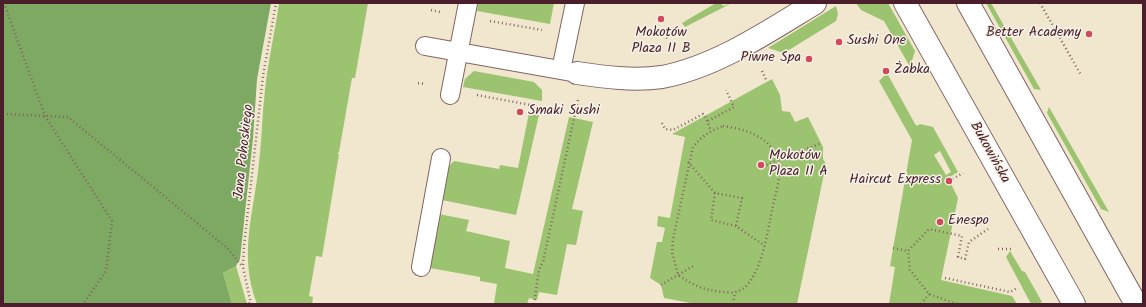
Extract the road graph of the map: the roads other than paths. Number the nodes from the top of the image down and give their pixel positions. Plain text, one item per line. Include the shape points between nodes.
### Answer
1 (575, 3) edge
2 (815, 3) edge
3 (905, 3) edge
4 (968, 3) edge
5 (467, 10) edge
6 (425, 46) dead end
7 (459, 52) junction
8 (569, 71) junction
9 (451, 92) road end
10 (441, 158) dead end
11 (421, 267) dead end
12 (1074, 304) edge
13 (1136, 304) edge

1 - 8 lane via 568,35
2 - 8 street via 727,53 662,77 626,78
3 - 12 street, Bukowińska
4 - 13 street
5 - 7 lane
6 - 7 lane
7 - 8 lane
7 - 9 lane
10 - 11 lane

